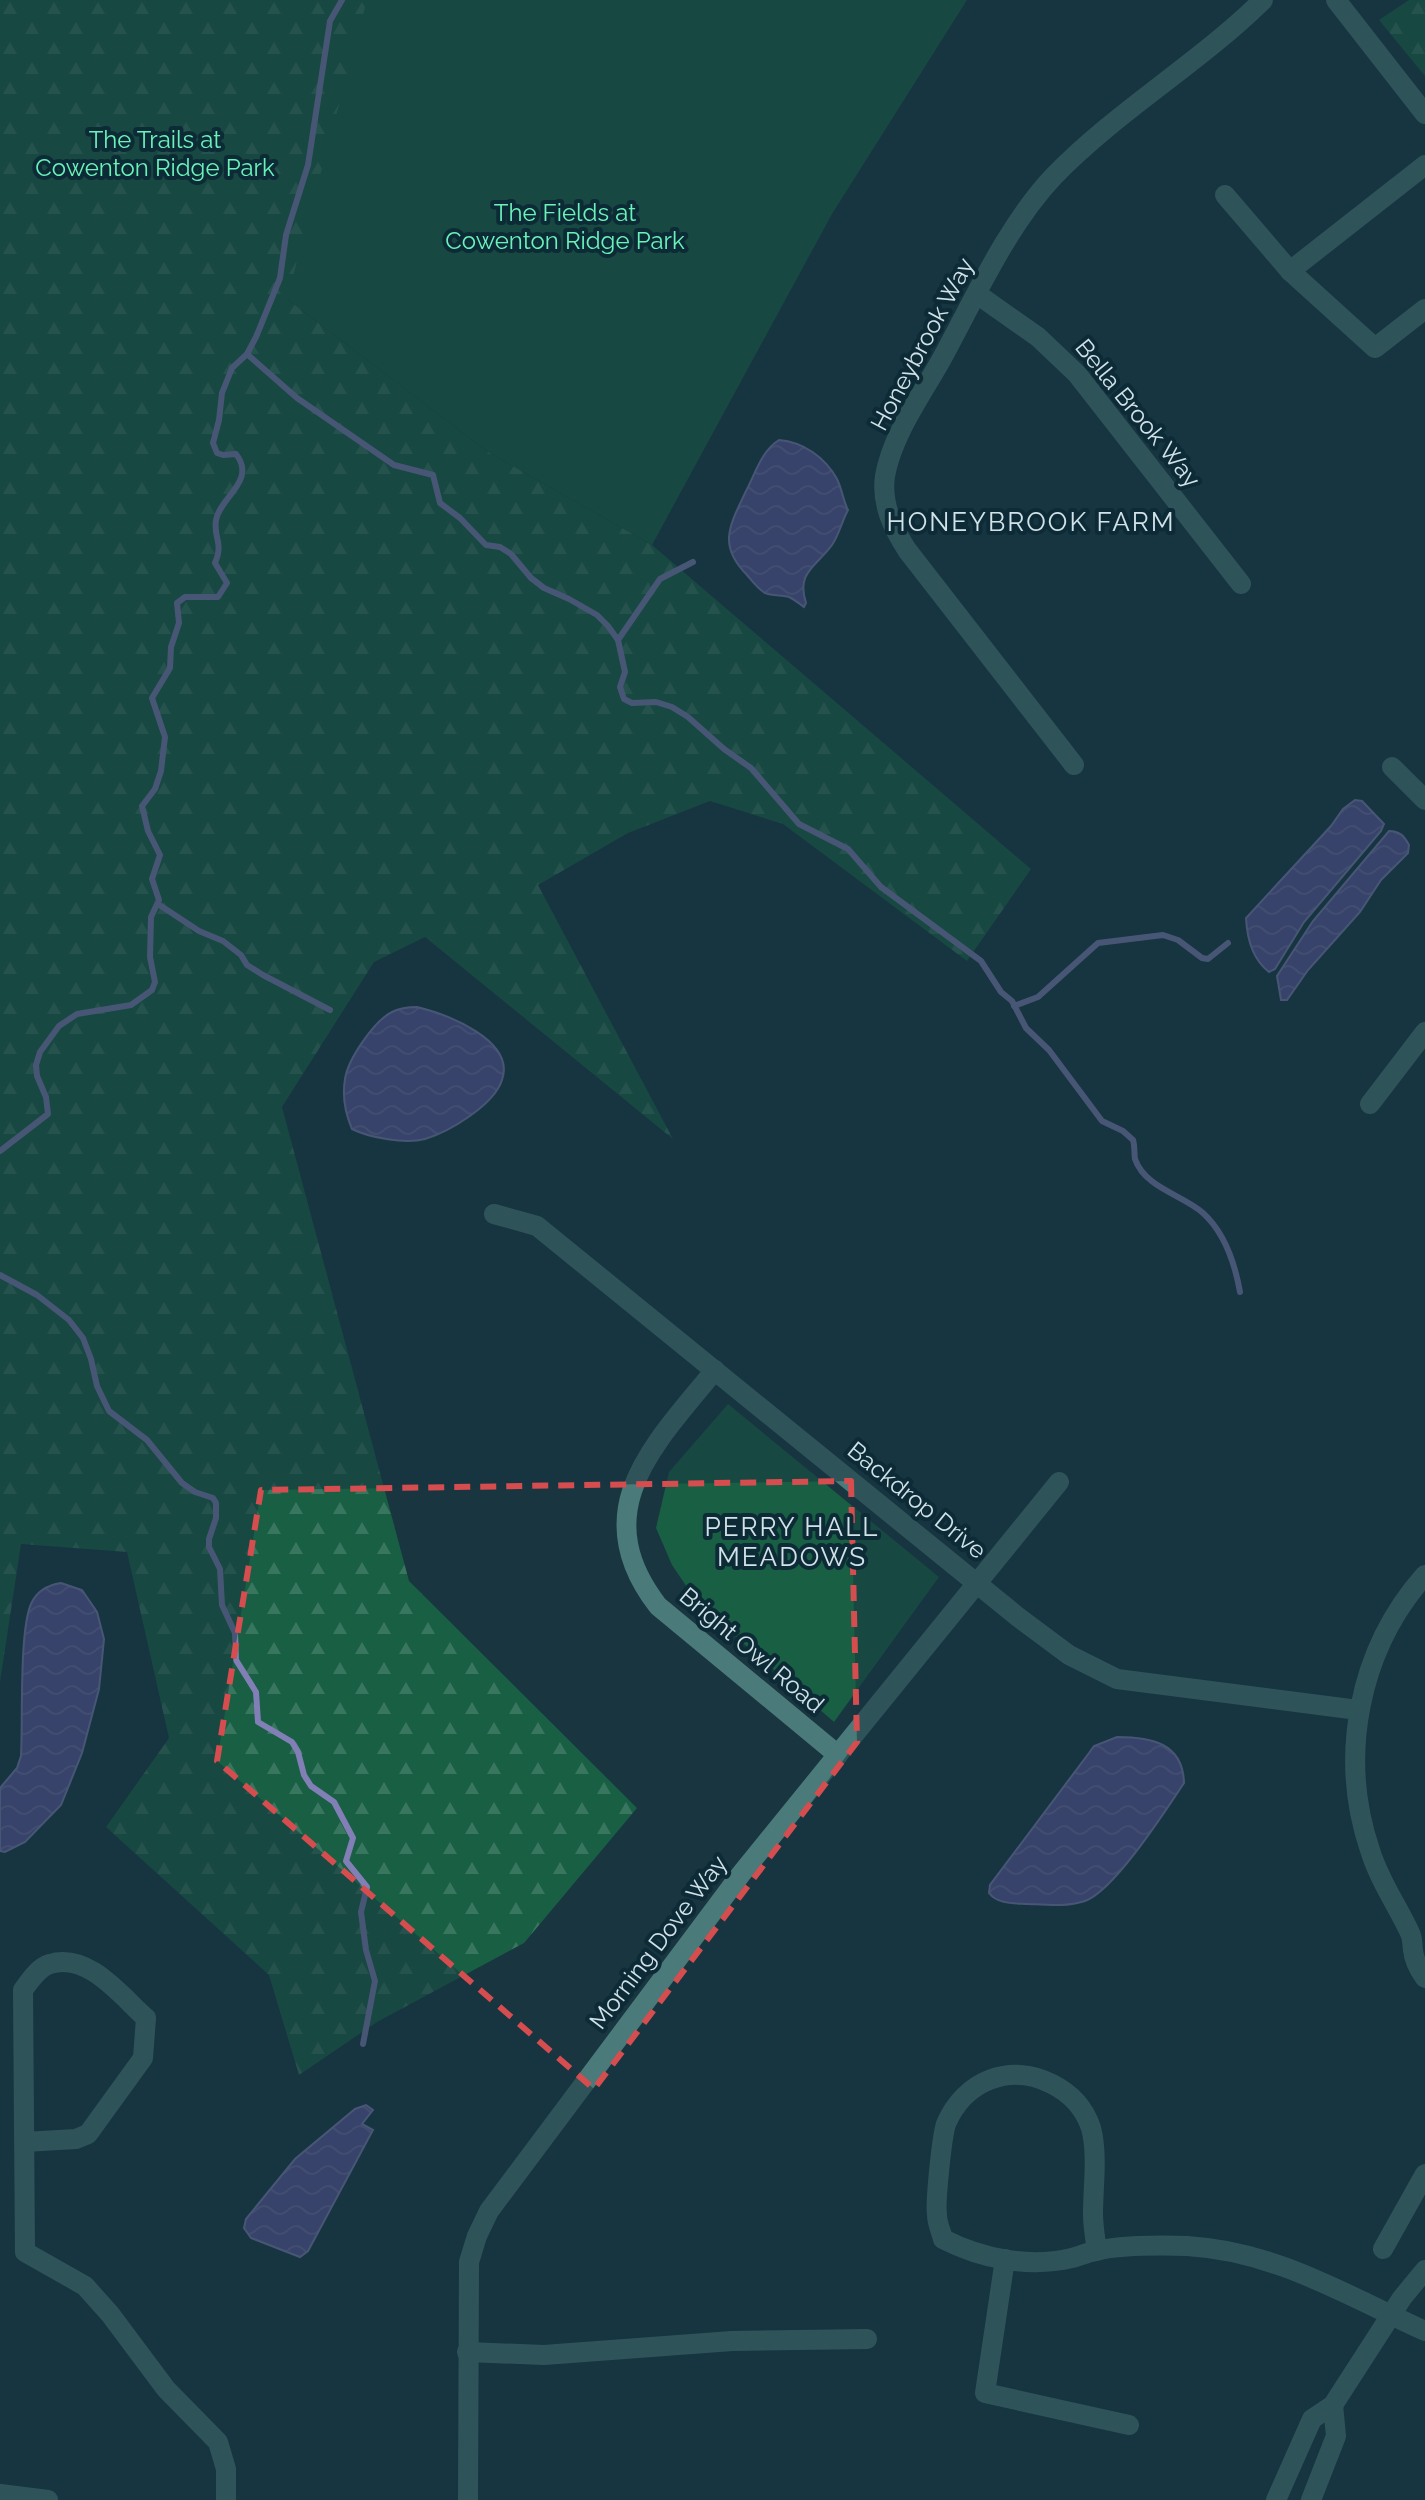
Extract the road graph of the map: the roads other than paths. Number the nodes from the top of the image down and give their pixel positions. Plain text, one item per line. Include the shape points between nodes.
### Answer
1 (1263, 0) edge
2 (1336, 0) edge
3 (1425, 114) edge
4 (1425, 165) edge
5 (1225, 195) dead end
6 (1290, 271) junction
7 (977, 294) junction
8 (1425, 309) edge
9 (1241, 584) dead end
10 (1074, 765) dead end
11 (1392, 767) dead end
12 (1425, 800) edge
13 (1425, 1032) edge
14 (1370, 1104) dead end
15 (494, 1214) dead end
16 (715, 1370) junction
17 (1059, 1482) dead end
18 (1425, 1575) edge
19 (978, 1582) junction
20 (1358, 1710) junction
21 (838, 1755) junction
22 (1419, 1938) edge
23 (1425, 1978) edge
24 (24, 2142) junction
25 (1425, 2174) edge
26 (1383, 2249) dead end
27 (1097, 2250) junction
28 (1005, 2259) junction
29 (1425, 2270) edge
30 (1391, 2316) junction
31 (1425, 2331) edge
32 (867, 2339) dead end
33 (467, 2352) junction
34 (1333, 2405) junction
35 (1129, 2425) dead end
36 (0, 2494) edge
37 (48, 2500) edge
38 (226, 2500) edge
39 (468, 2500) edge
40 (1276, 2500) edge
41 (1311, 2500) edge

1 - 7 street, Honeybrook Way via 1054,176 1020,220
2 - 3 street
4 - 6 street
5 - 6 street
6 - 8 street via 1375,348
7 - 9 street, Bella Brook Way via 1038,337 1077,374
7 - 10 street, Honeybrook Way via 898,437 885,477 886,505 907,550
11 - 12 street
13 - 14 street
15 - 16 street, Backdrop Drive via 537,1226
16 - 19 street, Backdrop Drive
16 - 21 street, Bright Owl Road via 648,1452 635,1481 626,1513 635,1569 666,1613
17 - 19 street, Morning Dove Way
18 - 20 street via 1382,1641
19 - 20 street, Backdrop Drive via 1069,1655 1117,1679
19 - 21 street, Morning Dove Way
20 - 22 street via 1355,1748 1369,1850
21 - 33 street, Morning Dove Way via 741,1874 489,2211 469,2262
22 - 23 street via 1413,1953
24 - 24 street via 23,1990 50,1964 72,1962 92,1970 146,2018 143,2058 88,2134
24 - 38 street via 25,2252 85,2286 166,2389 218,2442 226,2469
25 - 26 street
27 - 28 street via 1044,2262
27 - 28 street via 1091,2129 1078,2103 1066,2091 1035,2077 992,2077 960,2101 945,2126 936,2215 943,2239 967,2251
27 - 30 street via 1186,2246 1235,2253 1294,2269
28 - 35 street via 985,2393
29 - 30 street
30 - 31 street
30 - 34 street
32 - 33 street via 732,2341 544,2355
33 - 39 street, Morning Dove Way
34 - 40 street via 1312,2419
34 - 41 street via 1336,2436
36 - 37 street

